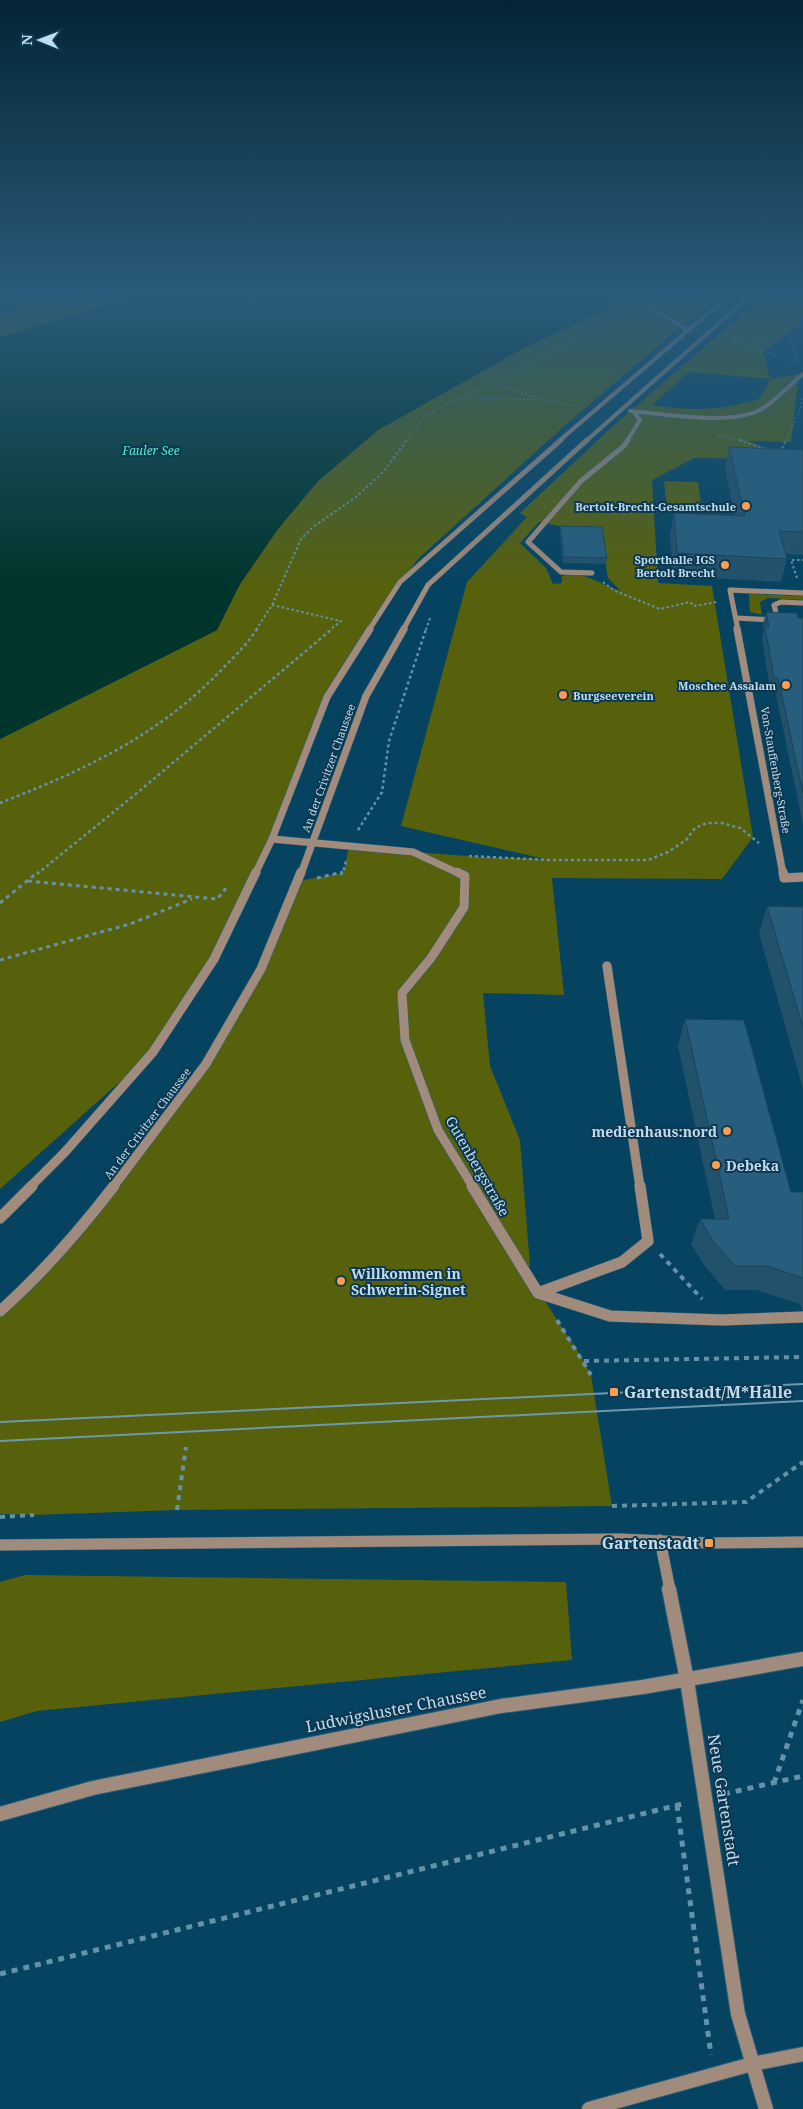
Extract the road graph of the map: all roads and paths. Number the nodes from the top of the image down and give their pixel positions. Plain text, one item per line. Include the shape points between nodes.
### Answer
1 (478, 391) edge
2 (519, 391) edge
3 (616, 391) edge
4 (641, 391) edge
5 (782, 391) edge
6 (802, 391) edge
7 (463, 398) junction
8 (547, 400) junction
9 (595, 409) junction
10 (621, 409) junction
11 (632, 411) junction
12 (787, 456) edge
13 (790, 554) edge
14 (792, 560) junction
15 (803, 560) edge
16 (592, 573) joint
17 (802, 593) edge
18 (714, 602) dead end
19 (803, 603) edge
20 (272, 605) junction
21 (430, 618) dead end
22 (736, 618) junction
23 (784, 620) junction
24 (803, 622) edge
25 (0, 803) edge
26 (272, 839) junction
27 (312, 843) junction
28 (349, 846) junction
29 (764, 847) dead end
30 (461, 856) dead end
31 (803, 877) edge
32 (28, 881) junction
33 (229, 885) dead end
34 (194, 898) junction
35 (0, 902) edge
36 (0, 960) edge
37 (607, 966) dead end
38 (0, 1218) edge
39 (648, 1241) junction
40 (538, 1293) junction
41 (0, 1311) edge
42 (803, 1317) edge
43 (721, 1320) junction
44 (803, 1357) edge
45 (584, 1361) junction
46 (591, 1375) dead end
47 (186, 1447) dead end
48 (803, 1462) edge
49 (612, 1506) dead end
50 (177, 1510) dead end
51 (34, 1515) dead end
52 (0, 1517) edge
53 (660, 1540) junction
54 (803, 1542) edge
55 (30, 1544) joint
56 (0, 1545) edge
57 (803, 1659) edge
58 (687, 1680) junction
59 (803, 1700) edge
60 (803, 1776) edge
61 (774, 1783) junction
62 (705, 1799) junction
63 (677, 1805) junction
64 (0, 1814) edge
65 (0, 1974) edge
66 (803, 2054) edge
67 (752, 2064) junction
68 (714, 2075) junction
69 (589, 2109) edge
70 (766, 2109) edge

1 - 7 path
2 - 8 path
3 - 9 street, An der Crivitzer Chaussee
4 - 10 street, An der Crivitzer Chaussee
5 - 11 street via 758,412 732,416 700,418
6 - 12 path via 801,407 779,454
7 - 8 path
7 - 20 path via 423,418 384,471 301,539
8 - 9 path
9 - 26 street, An der Crivitzer Chaussee via 400,582 326,696
10 - 11 street
10 - 27 street, An der Crivitzer Chaussee via 428,585 366,696
11 - 16 street via 640,420 624,446 581,481 528,542 561,572
13 - 14 path
14 - 15 path
14 - 17 path
16 - 18 path via 615,591 660,609 690,602 694,606
17 - 22 street, Von-Stauffenberg-Straße via 730,590
19 - 23 street via 781,602 774,606 777,617
20 - 25 path via 250,640 206,687 160,724 69,776
20 - 32 path via 341,621
21 - 28 path via 389,741 382,792
22 - 23 street
22 - 31 street, Von-Stauffenberg-Straße via 784,878
23 - 24 street
26 - 27 street, Gutenbergstraße
26 - 38 street, An der Crivitzer Chaussee via 214,959 153,1052 65,1152
27 - 28 street, Gutenbergstraße
27 - 41 street, An der Crivitzer Chaussee via 262,969 206,1064 94,1214
28 - 40 street, Gutenbergstraße via 413,852 465,876 464,907 431,958 402,993 405,1040 438,1130
29 - 30 path via 740,828 706,823 695,828 686,840 668,852 648,860
32 - 34 path
32 - 35 path
33 - 34 path via 217,899
34 - 36 path via 130,924
37 - 39 street
39 - 40 street via 622,1262
39 - 43 path
40 - 43 street via 610,1316
40 - 45 path
42 - 43 street
44 - 45 path
45 - 46 path
47 - 50 path
48 - 49 path via 746,1502
51 - 52 path
53 - 54 street
53 - 55 street
53 - 58 street, Neue Gartenstadt
55 - 56 street
57 - 58 street, Ludwigsluster Chaussee
58 - 62 street, Neue Gartenstadt
58 - 64 street, Ludwigsluster Chaussee via 491,1708 93,1788
59 - 61 path
60 - 61 path
61 - 62 path
62 - 63 path
62 - 67 street, Neue Gartenstadt via 738,2014
63 - 65 path
63 - 68 path
66 - 67 street
67 - 68 street
67 - 70 street, Neue Gartenstadt
68 - 69 street

